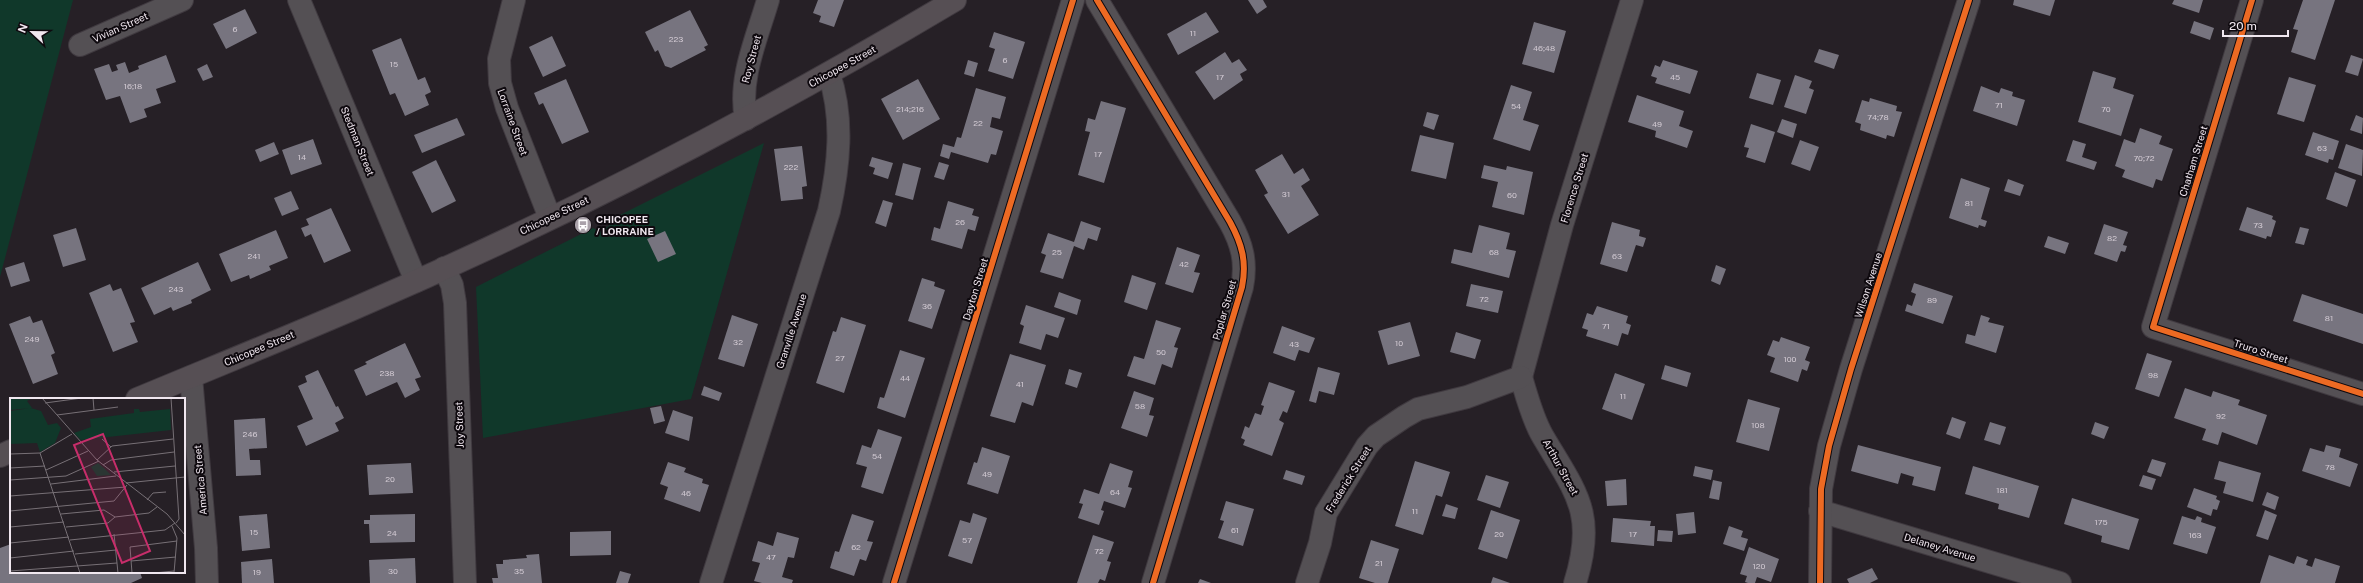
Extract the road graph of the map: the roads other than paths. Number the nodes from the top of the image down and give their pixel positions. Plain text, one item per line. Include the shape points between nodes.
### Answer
1 (182, 0) edge
2 (300, 0) edge
3 (514, 0) edge
4 (768, 0) edge
5 (955, 0) edge
6 (1073, 0) edge
7 (1097, 0) edge
8 (1632, 0) edge
9 (1969, 0) edge
10 (2252, 0) edge
11 (80, 45) dead end
12 (829, 74) junction
13 (746, 119) junction
14 (550, 218) junction
15 (444, 268) junction
16 (416, 281) junction
17 (2153, 327) joint
18 (191, 377) junction
19 (1520, 378) junction
20 (2363, 394) edge
21 (139, 398) edge
22 (10, 451) edge
23 (0, 456) edge
24 (1820, 511) junction
25 (207, 583) edge
26 (465, 583) edge
27 (711, 583) edge
28 (894, 583) edge
29 (1153, 583) edge
30 (1307, 583) edge
31 (1575, 583) edge
32 (1820, 583) edge
33 (2060, 583) edge

1 - 11 street, Vivian Street
2 - 16 street, Stedman Street
3 - 14 street, Lorraine Street via 499,60 500,83 507,108
4 - 13 street, Roy Street via 744,83 742,102
5 - 12 main road, Chicopee Street
6 - 28 street, Dayton Street
7 - 29 street, Poplar Street via 1230,222 1240,241 1244,259 1240,297
8 - 19 street, Florence Street via 1562,225
9 - 24 street, Wilson Avenue via 1839,407 1823,473
10 - 17 street, Chatham Street
12 - 13 main road, Chicopee Street
12 - 27 street, Granville Avenue via 836,97 839,127 836,177 830,204
13 - 14 main road, Chicopee Street
14 - 15 main road, Chicopee Street
15 - 16 main road, Chicopee Street
15 - 26 street, Joy Street via 452,285 455,303
16 - 18 main road, Chicopee Street
17 - 20 street, Truro Street
18 - 21 main road, Chicopee Street
18 - 25 street, America Street
19 - 30 street, Frederick Street via 1418,409 1376,436 1367,446 1326,512 1320,543
19 - 31 street, Arthur Street via 1536,423 1569,478 1583,511 1585,535
22 - 23 main road
24 - 32 street, Wilson Avenue
24 - 33 street, Delaney Avenue

